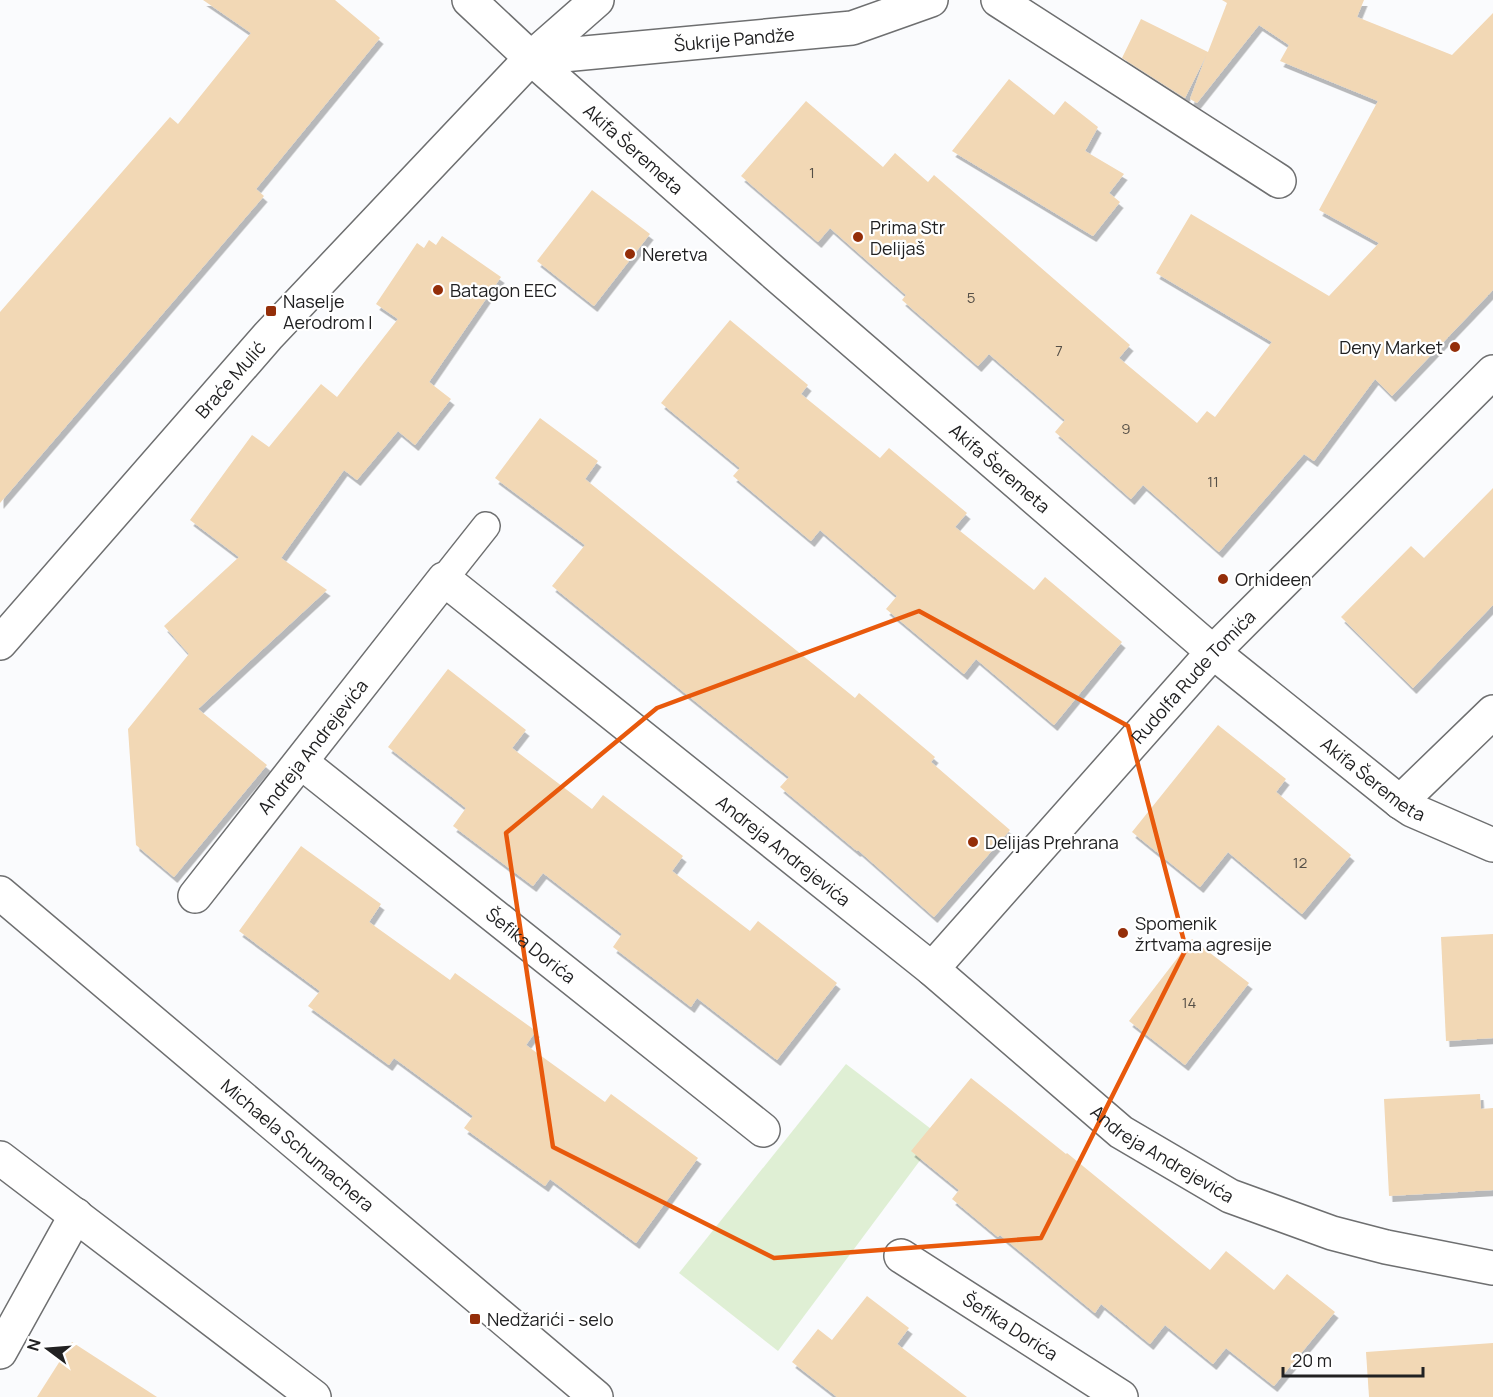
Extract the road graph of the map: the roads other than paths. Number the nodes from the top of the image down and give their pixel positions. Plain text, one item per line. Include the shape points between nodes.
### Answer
1 (469, 0) edge
2 (597, 0) edge
3 (931, 0) edge
4 (998, 0) edge
5 (531, 58) junction
6 (1279, 182) dead end
7 (1493, 372) edge
8 (486, 526) dead end
9 (444, 579) junction
10 (0, 643) edge
11 (1213, 652) junction
12 (1493, 712) edge
13 (301, 762) junction
14 (1406, 806) junction
15 (1493, 845) edge
16 (0, 893) edge
17 (195, 896) dead end
18 (932, 969) junction
19 (763, 1130) dead end
20 (0, 1158) edge
21 (76, 1215) junction
22 (902, 1256) dead end
23 (1493, 1268) edge
24 (0, 1352) edge
25 (314, 1397) edge
26 (596, 1397) edge
27 (1122, 1397) edge

1 - 5 street, Akifa Šeremeta
2 - 5 street, Braće Mulić
3 - 5 street, Šukrije Pandže via 852,28
4 - 6 street
5 - 10 street, Braće Mulić via 268,336
5 - 11 street, Akifa Šeremeta
7 - 11 street, Rudolfa Rude Tomića
8 - 9 lane
9 - 13 street, Andreja Andrejevića
9 - 18 street, Andreja Andrejevića
11 - 14 street, Akifa Šeremeta
11 - 18 street, Rudolfa Rude Tomića
12 - 14 street
13 - 17 street, Andreja Andrejevića
13 - 19 street, Šefika Dorića
14 - 15 street, Akifa Šeremeta
16 - 26 street, Michaela Schumachera
18 - 23 street, Andreja Andrejevića via 1121,1132 1230,1196 1332,1233
20 - 21 street
21 - 24 street
21 - 25 street
22 - 27 street, Šefika Dorića

